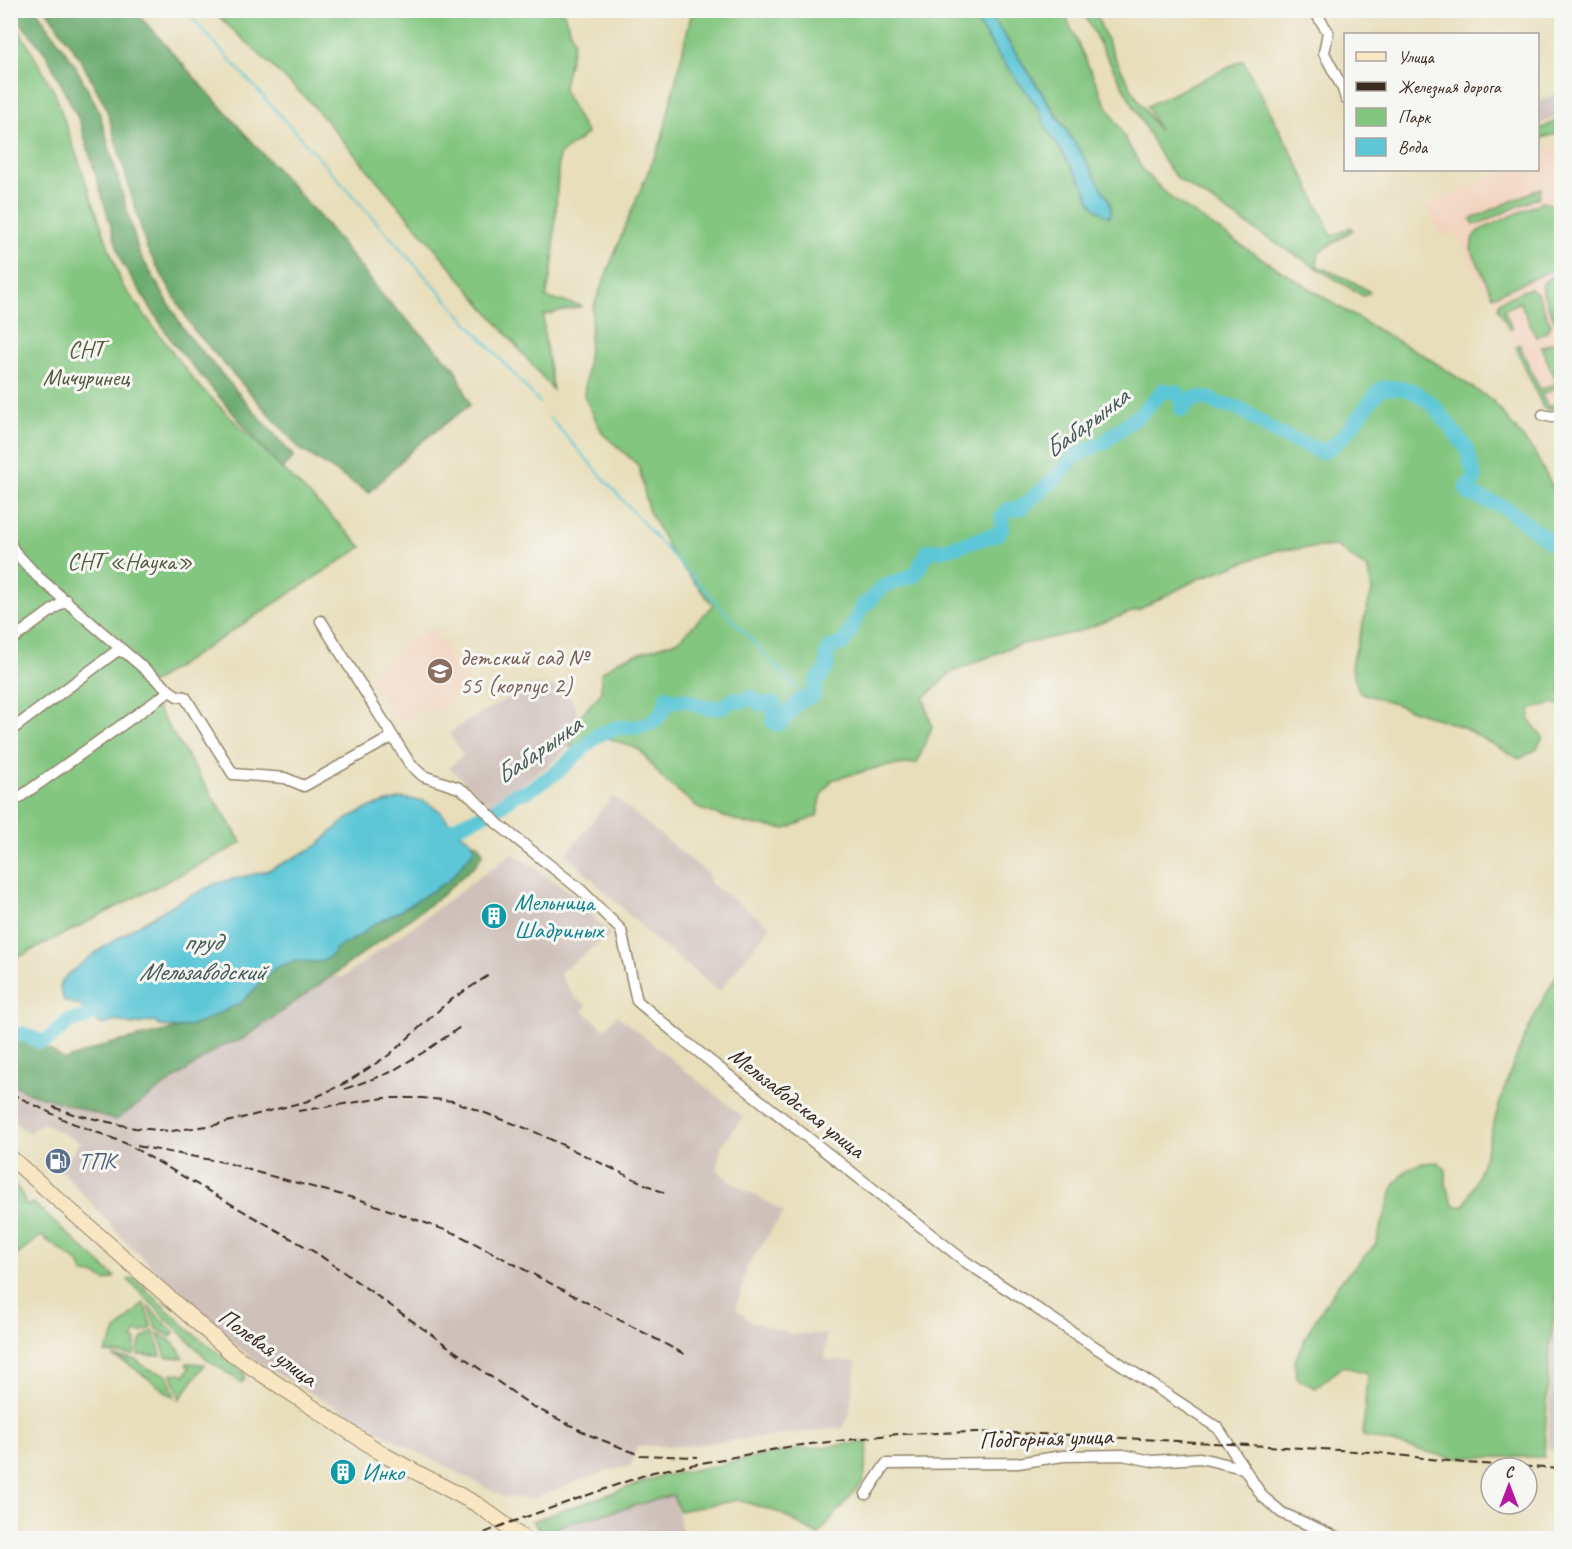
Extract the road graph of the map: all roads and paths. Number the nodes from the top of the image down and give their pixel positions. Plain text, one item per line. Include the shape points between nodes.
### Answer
1 (1325, 10) edge
2 (1344, 92) edge
3 (1543, 415) dead end
4 (1562, 415) edge
5 (12, 549) edge
6 (66, 600) junction
7 (321, 621) dead end
8 (10, 641) edge
9 (123, 652) junction
10 (170, 691) junction
11 (10, 731) edge
12 (392, 737) junction
13 (10, 804) edge
14 (10, 1158) edge
15 (1242, 1468) junction
16 (866, 1494) dead end
17 (523, 1539) edge
18 (1338, 1539) edge

1 - 2 street via 1317,15 1328,32 1324,52
3 - 4 street
5 - 6 street
6 - 8 street
6 - 9 street
7 - 12 street, Мельзаводская улица
9 - 10 street
9 - 11 street via 118,650
10 - 12 street via 184,697 232,774 285,778 304,786
10 - 13 street
12 - 15 street, Мельзаводская улица via 417,771 459,788 582,891 621,930 637,1001 966,1262 1218,1428
14 - 17 street, Полевая улица via 235,1356 386,1456 478,1506
15 - 16 street, Подгорная улица via 1200,1458 1152,1461 1123,1455 1063,1456 1018,1463 886,1464
15 - 18 street, Мельзаводская улица via 1262,1496 1282,1513

